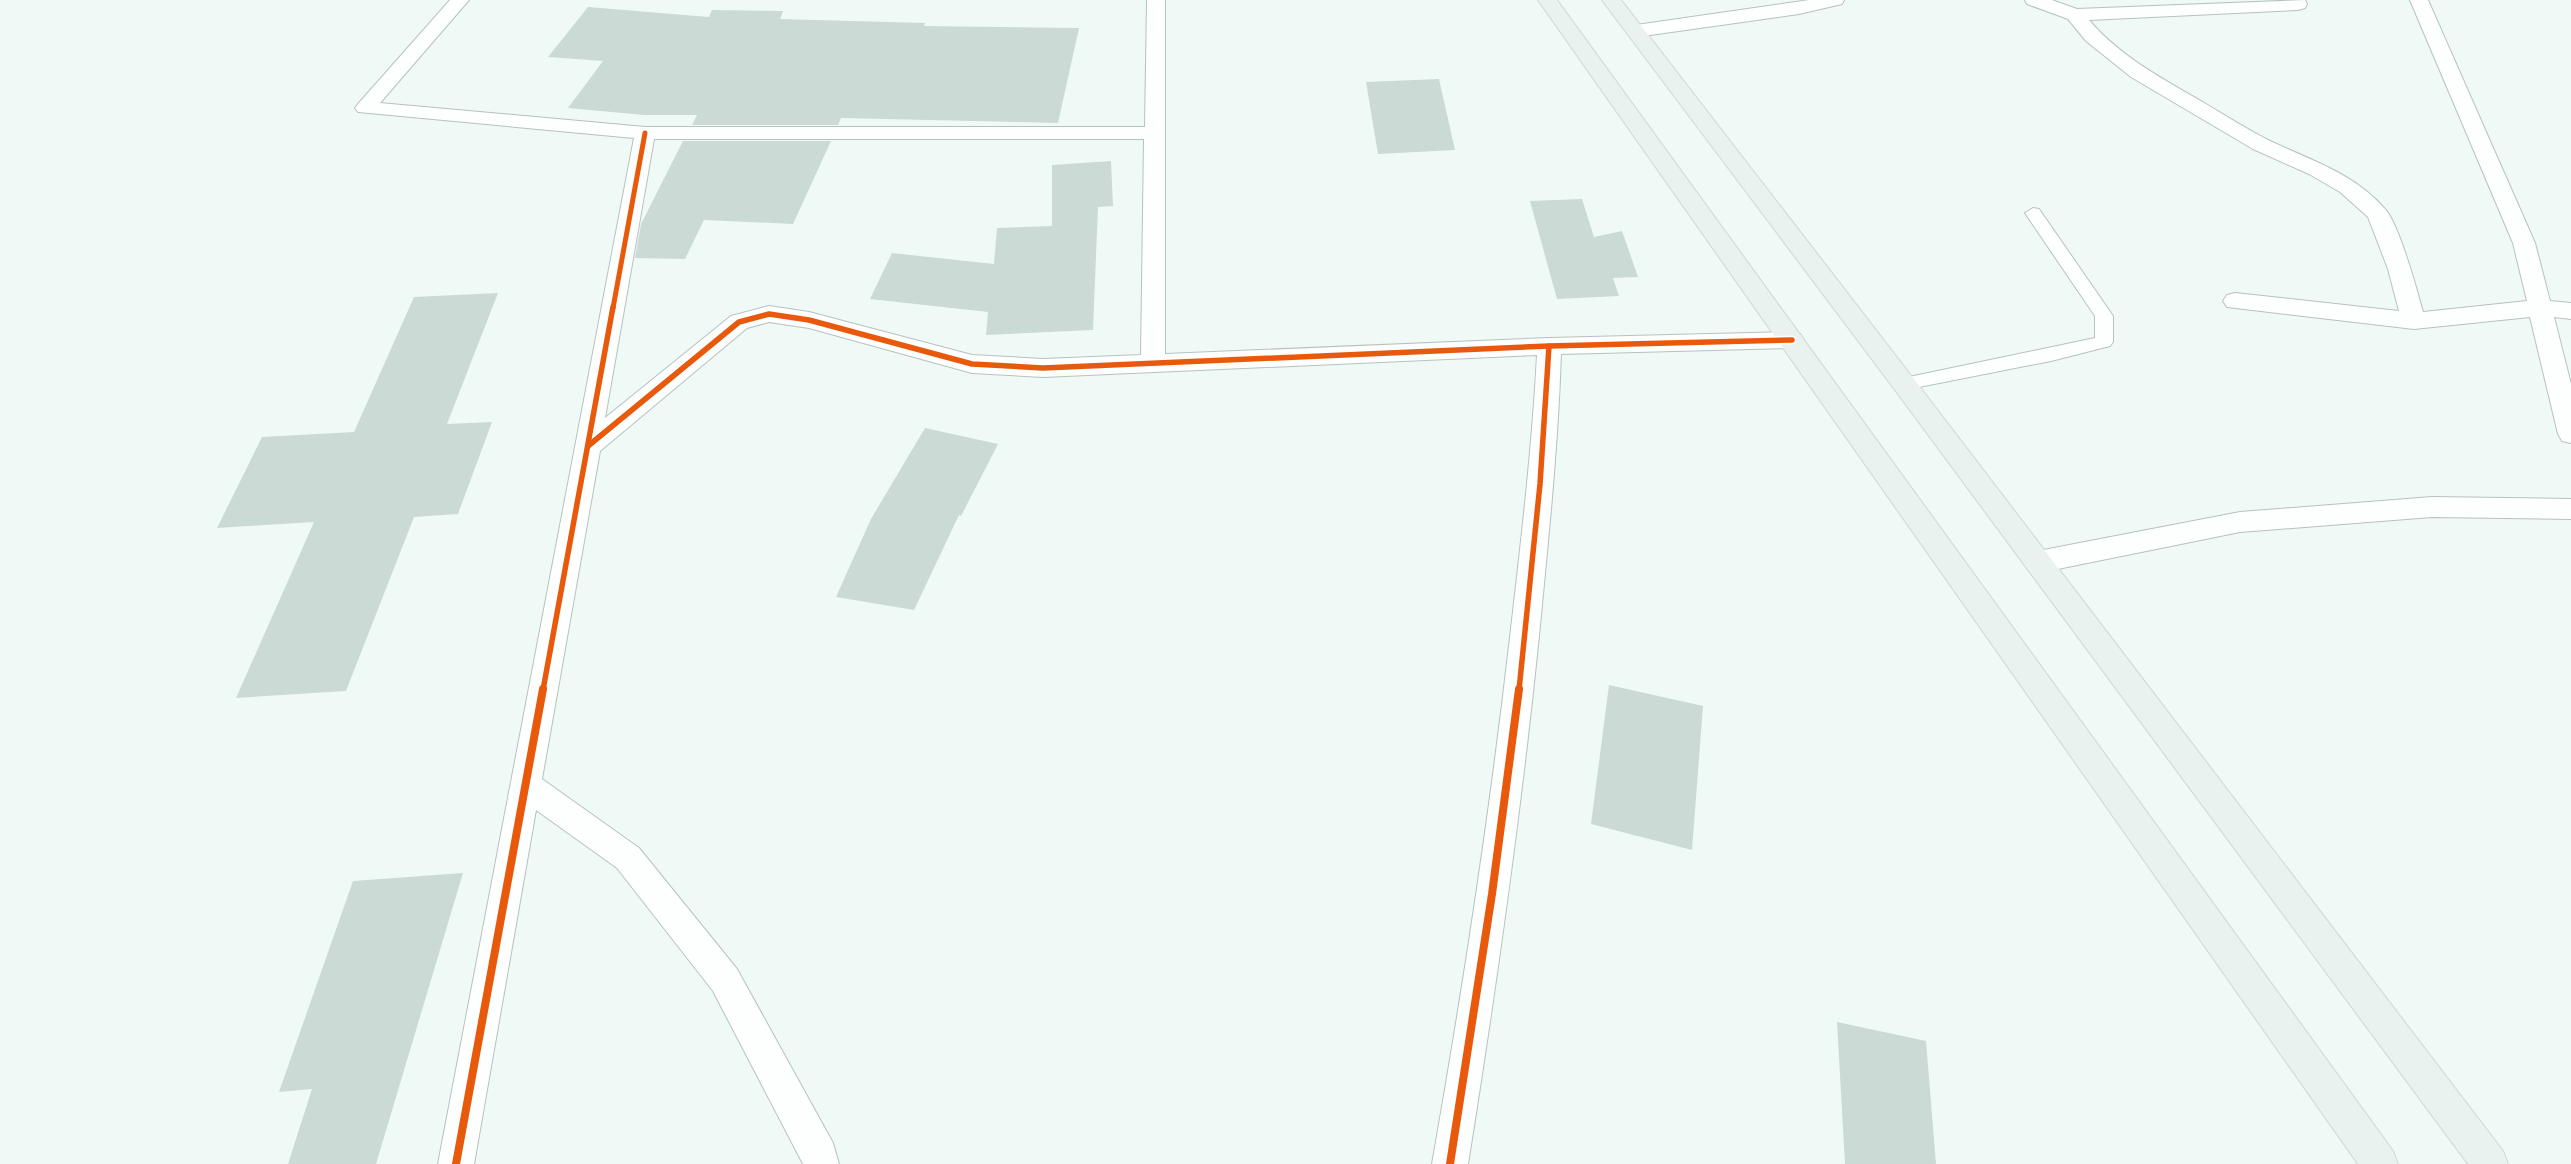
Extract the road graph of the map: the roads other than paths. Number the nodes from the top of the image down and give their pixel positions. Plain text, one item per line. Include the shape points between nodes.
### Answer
1 (460, 0) edge
2 (1156, 0) edge
3 (1547, 0) edge
4 (1611, 0) edge
5 (1835, 0) edge
6 (2034, 0) edge
7 (2418, 0) edge
8 (2298, 4) dead end
9 (2075, 15) junction
10 (1636, 31) junction
11 (645, 133) junction
12 (1155, 134) junction
13 (2033, 212) dead end
14 (2235, 301) dead end
15 (2540, 308) junction
16 (2571, 311) edge
17 (2414, 321) junction
18 (1792, 340) junction
19 (1549, 346) junction
20 (1154, 364) junction
21 (1904, 384) junction
22 (2571, 434) edge
23 (588, 446) junction
24 (2571, 509) edge
25 (2038, 562) junction
26 (526, 786) junction
27 (456, 1164) edge
28 (821, 1164) edge
29 (1450, 1164) edge
30 (2380, 1164) edge
31 (2490, 1164) edge

1 - 11 street via 365,108
2 - 12 street
3 - 18 main road
4 - 10 main road
5 - 10 street
6 - 9 street
7 - 15 street via 2524,243
8 - 9 street
9 - 17 street via 2093,37 2138,73 2260,144 2317,169 2356,194 2378,214
10 - 21 main road
11 - 12 street
11 - 23 street
12 - 20 street
13 - 21 lane via 2104,316 2104,342
14 - 17 street
15 - 16 street
15 - 17 street
15 - 22 street
18 - 19 street
18 - 30 main road
19 - 20 street
19 - 29 street via 1547,423 1514,738 1475,1019
20 - 23 street via 1043,368 972,364 809,320 769,314 739,322
21 - 25 main road
23 - 26 street
24 - 25 street via 2432,507 2240,522
25 - 31 main road
26 - 27 street
26 - 28 street via 628,858 725,980 820,1156

